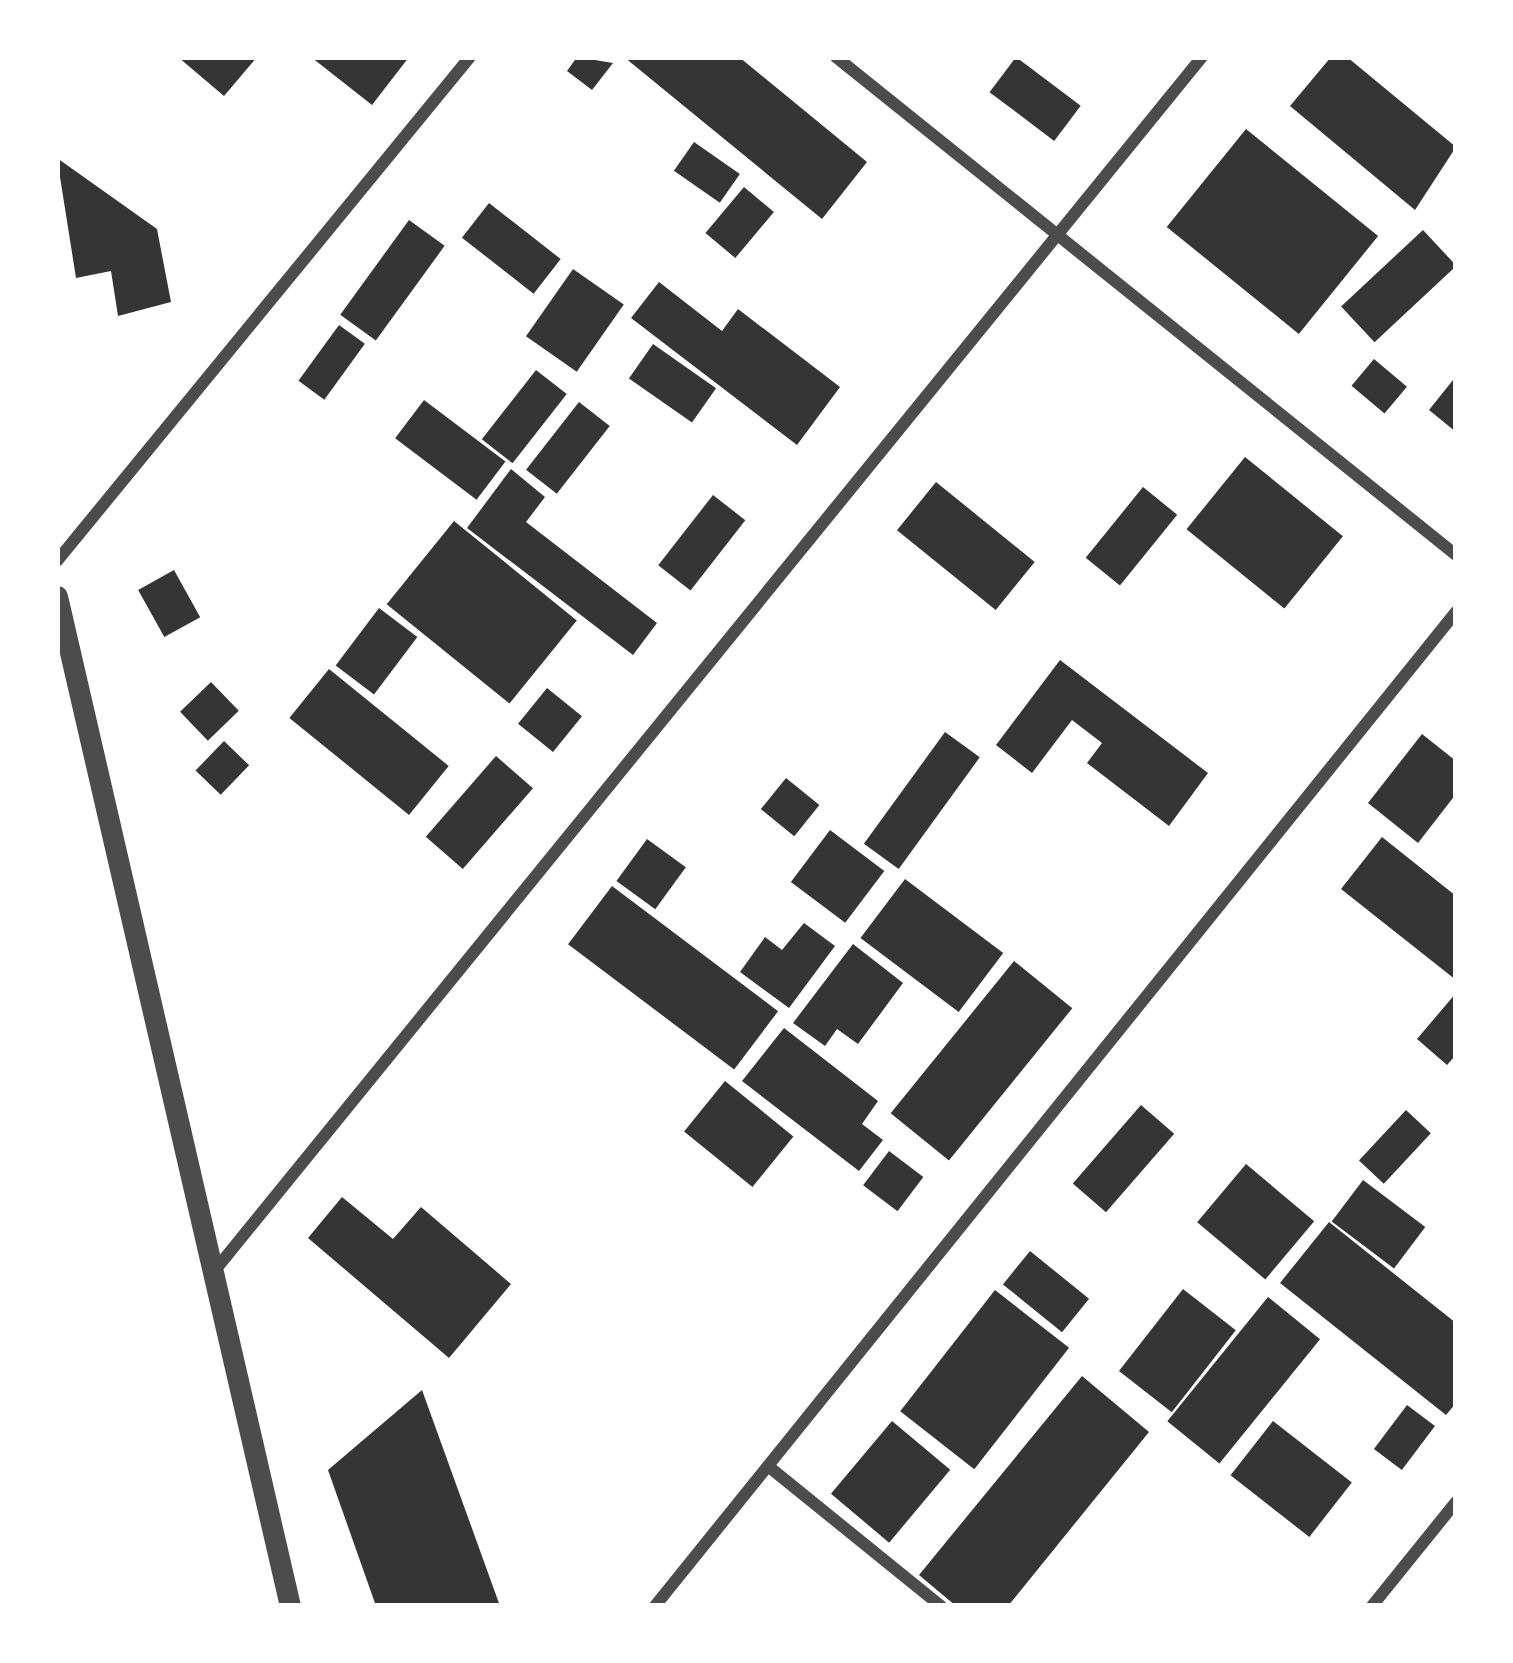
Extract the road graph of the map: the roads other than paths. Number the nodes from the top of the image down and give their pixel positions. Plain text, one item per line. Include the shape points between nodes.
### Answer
1 (470, 57) edge
2 (836, 57) edge
3 (1202, 57) edge
4 (1060, 236) junction
5 (1456, 556) edge
6 (57, 561) edge
7 (57, 596) edge
8 (1456, 612) edge
9 (216, 1269) junction
10 (768, 1466) junction
11 (1456, 1502) edge
12 (290, 1606) edge
13 (656, 1606) edge
14 (940, 1606) edge
15 (1372, 1606) edge

1 - 6 street
2 - 4 street
3 - 4 street
4 - 5 street
4 - 9 street
7 - 9 street
8 - 10 street
9 - 12 street
10 - 13 street
10 - 14 street
11 - 15 street

